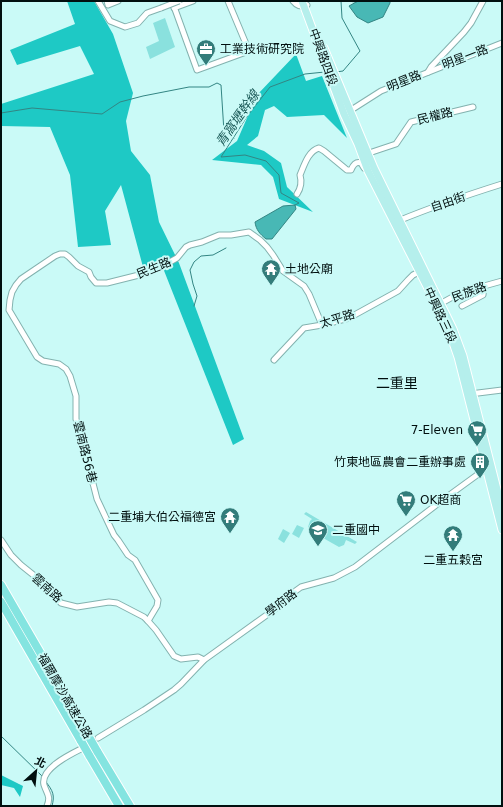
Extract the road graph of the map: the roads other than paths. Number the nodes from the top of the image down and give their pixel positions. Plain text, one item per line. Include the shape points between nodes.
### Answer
1 (98, 1) edge
2 (107, 1) edge
3 (118, 1) edge
4 (172, 1) edge
5 (179, 1) edge
6 (193, 1) edge
7 (228, 1) edge
8 (292, 1) edge
9 (483, 1) edge
10 (305, 3) edge
11 (174, 8) junction
12 (502, 43) edge
13 (428, 72) junction
14 (473, 107) dead end
15 (347, 112) junction
16 (364, 154) junction
17 (371, 170) junction
18 (502, 184) edge
19 (297, 194) dead end
20 (397, 222) junction
21 (421, 270) junction
22 (28, 274) joint
23 (502, 281) edge
24 (484, 286) junction
25 (439, 304) junction
26 (462, 306) dead end
27 (322, 325) junction
28 (274, 360) dead end
29 (502, 390) edge
30 (470, 394) junction
31 (488, 467) junction
32 (497, 491) edge
33 (502, 509) edge
34 (502, 530) edge
35 (1, 540) edge
36 (1, 585) edge
37 (1, 602) edge
38 (148, 621) junction
39 (204, 660) junction
40 (98, 738) dead end
41 (81, 745) junction
42 (47, 806) edge
43 (119, 806) edge
44 (130, 806) edge

1 - 5 street, bridge via 110,21 125,27 138,24 147,13
2 - 3 street via 108,5
4 - 11 street
6 - 11 street
7 - 11 street via 249,51 198,70
8 - 10 street via 300,7
9 - 13 street, 明星路 via 464,32
10 - 15 main road, 中興路四段
12 - 13 street, 明星一路
13 - 15 street, 明星路 via 381,91
14 - 16 street, 民權路 via 411,122 396,144
15 - 16 main road, 中興路三段
16 - 17 main road, 中興路三段
17 - 19 street via 366,170 359,162 351,170 347,170 319,148 310,154 300,175 301,189
17 - 20 main road, 中興路三段
18 - 20 street, 自由街
20 - 21 main road, 中興路三段
21 - 25 main road, 中興路三段
21 - 27 street, 太平路 via 393,294 349,318
22 - 27 street, 民生路 via 55,256 65,254 89,272 96,283 114,282 157,268 177,258 190,245 219,236 249,232 267,247 284,271 304,286
22 - 38 street, 雲南路56巷 via 12,292 9,310 38,357 43,361 59,364 70,376 76,396 76,418 97,499 114,535 128,555 135,560 158,600
23 - 24 street, 民族路
24 - 25 street, 民族路 via 458,294
24 - 26 street via 484,295
25 - 30 main road, 中興路三段 via 453,329 463,356
27 - 28 street, 太平路 via 304,328
29 - 30 street
30 - 31 main road, 中興路三段
31 - 32 main road, 中興路三段
31 - 39 street, 學府路 via 357,566 334,578 301,587 282,604
32 - 33 main road, 中興路三段
32 - 34 main road, 中興路三段
35 - 38 street, 雲南路 via 11,555 61,603 77,607 116,603
36 - 44 highway, 福爾摩沙高速公路, bridge
37 - 41 highway, 福爾摩沙高速公路
38 - 39 street, 雲南路 via 174,656 181,659 198,657
39 - 40 street, 學府路 via 174,690
41 - 42 street via 50,768 45,776 44,785 49,800
41 - 43 highway, 福爾摩沙高速公路, bridge

